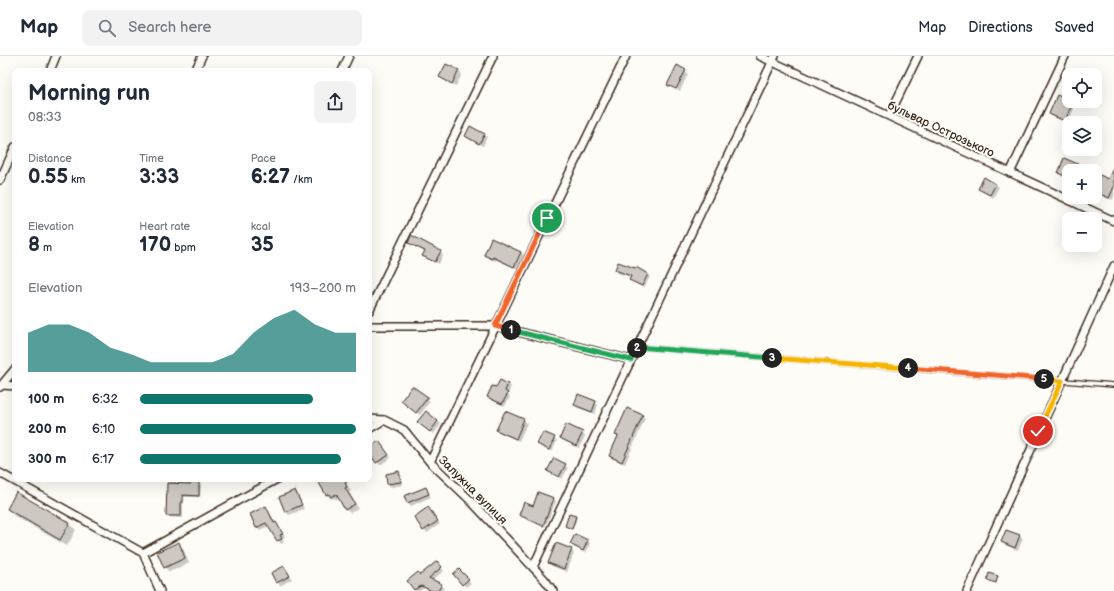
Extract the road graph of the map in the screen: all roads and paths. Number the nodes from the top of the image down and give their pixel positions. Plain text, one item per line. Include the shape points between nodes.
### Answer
1 (56, 56) edge
2 (202, 56) edge
3 (350, 56) edge
4 (493, 56) edge
5 (626, 56) edge
6 (760, 56) edge
7 (918, 56) edge
8 (1065, 56) edge
9 (774, 59) edge
10 (51, 68) edge
11 (196, 68) edge
12 (344, 68) edge
13 (889, 116) junction
14 (12, 154) edge
15 (1010, 173) junction
16 (0, 180) edge
17 (1114, 221) edge
18 (1114, 266) edge
19 (372, 305) edge
20 (372, 326) edge
21 (495, 326) junction
22 (637, 347) junction
23 (631, 360) junction
24 (12, 373) edge
25 (1062, 381) junction
26 (1114, 385) edge
27 (2, 386) edge
28 (372, 419) edge
29 (384, 420) junction
30 (372, 426) edge
31 (430, 462) junction
32 (0, 473) edge
33 (12, 480) edge
34 (16, 482) edge
35 (272, 482) edge
36 (143, 553) junction
37 (532, 567) junction
38 (160, 591) edge
39 (553, 591) edge
40 (967, 591) edge

1 - 10 street
2 - 11 street
3 - 12 street
4 - 19 street
5 - 21 street
6 - 9 street, бульвар Острозького
7 - 13 street
8 - 15 street
9 - 13 street, бульвар Острозького
9 - 22 street
13 - 15 street, бульвар Острозького
14 - 16 street
15 - 17 street, бульвар Острозького
18 - 25 street
20 - 21 street
21 - 23 street
21 - 31 street
22 - 23 street
22 - 25 lane
23 - 37 street
24 - 27 street
25 - 26 lane
25 - 40 street
28 - 29 street, Залужна вулиця
29 - 30 street
29 - 31 street, Залужна вулиця via 404,430
31 - 37 street, Залужна вулиця via 471,501
32 - 33 street
34 - 36 street
35 - 36 street
36 - 38 street
37 - 39 street, Залужна вулиця

